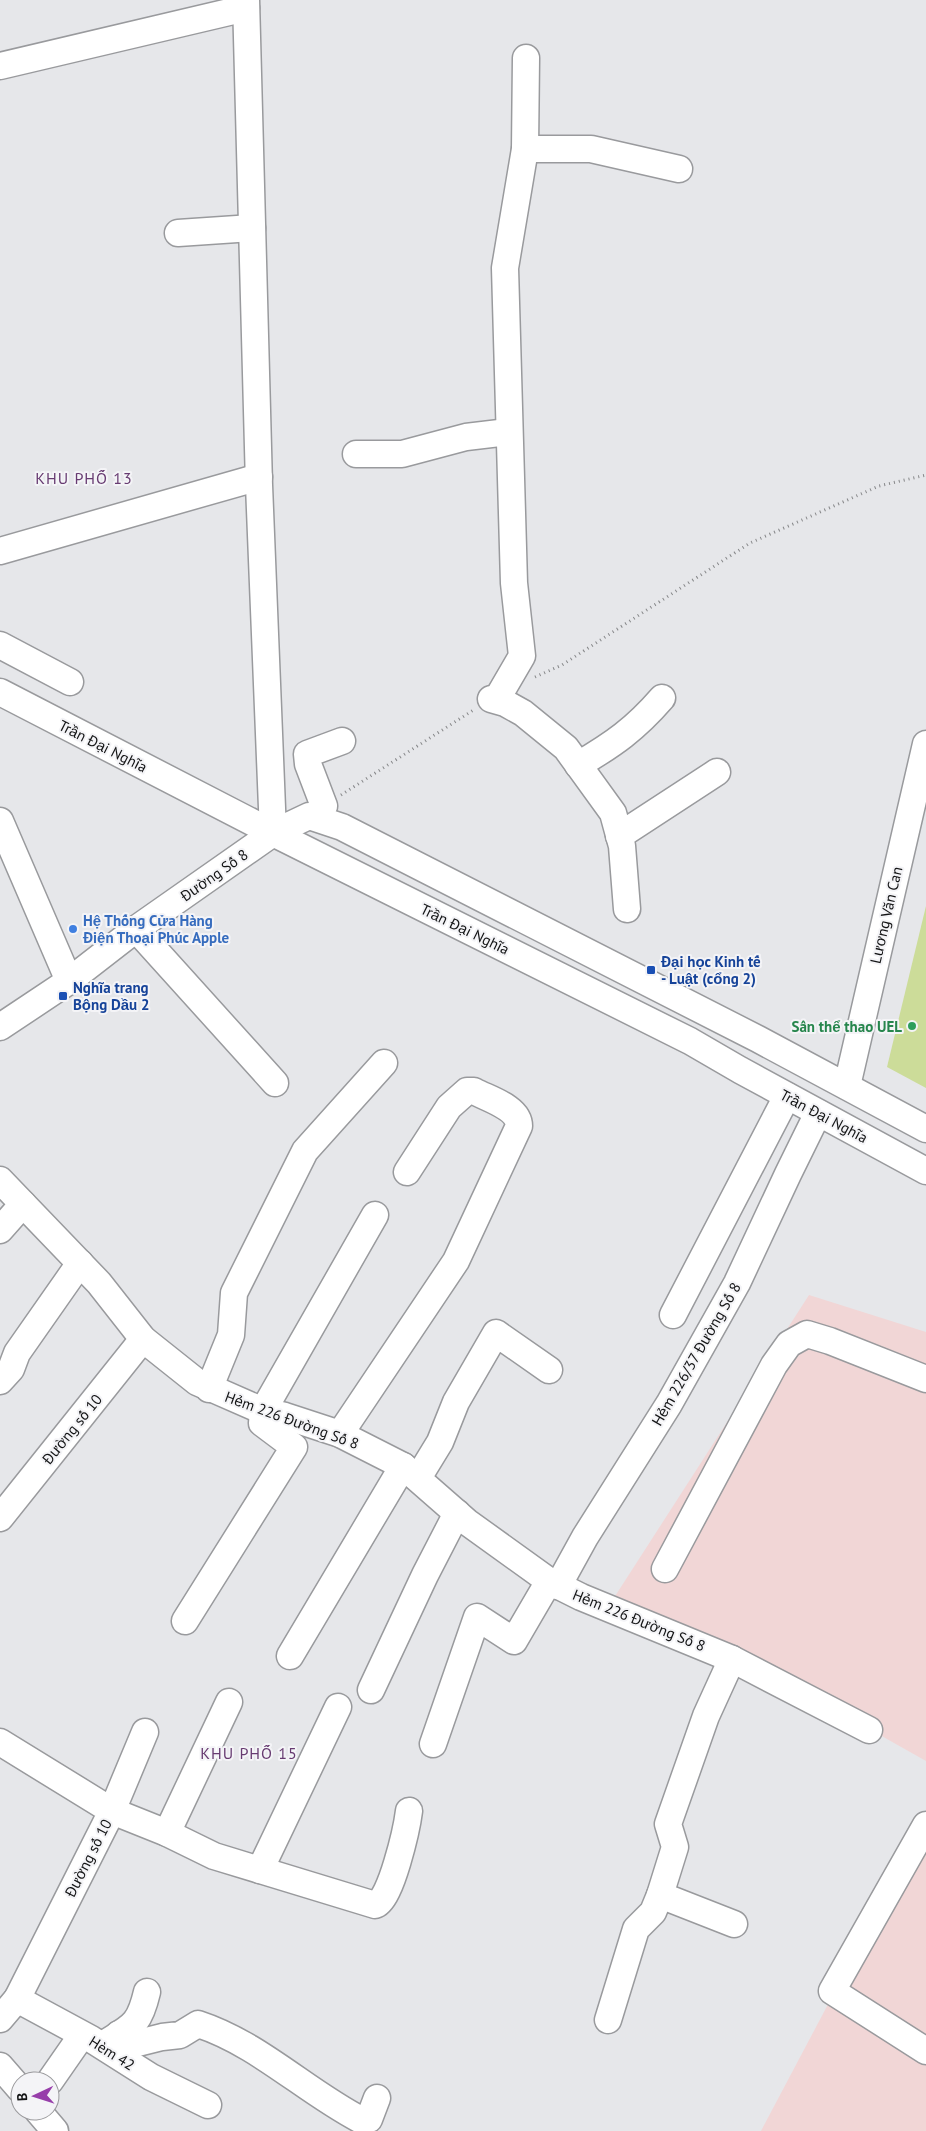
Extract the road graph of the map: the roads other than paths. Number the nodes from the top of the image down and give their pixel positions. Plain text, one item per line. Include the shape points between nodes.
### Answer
1 (246, 4) edge
2 (526, 58) dead end
3 (0, 66) edge
4 (525, 149) junction
5 (679, 169) dead end
6 (252, 228) junction
7 (178, 233) dead end
8 (508, 432) junction
9 (356, 454) dead end
10 (259, 477) junction
11 (0, 551) edge
12 (0, 645) edge
13 (70, 682) dead end
14 (0, 692) edge
15 (662, 698) dead end
16 (342, 742) dead end
17 (926, 744) edge
18 (578, 765) junction
19 (718, 772) dead end
20 (317, 811) junction
21 (0, 821) edge
22 (273, 833) junction
23 (619, 836) junction
24 (627, 909) dead end
25 (136, 929) junction
26 (68, 981) junction
27 (2, 1023) edge
28 (731, 1025) junction
29 (714, 1054) junction
30 (384, 1063) dead end
31 (275, 1083) dead end
32 (847, 1086) junction
33 (787, 1096) junction
34 (818, 1113) junction
35 (926, 1129) edge
36 (926, 1171) edge
37 (407, 1172) dead end
38 (0, 1180) edge
39 (23, 1204) junction
40 (375, 1215) dead end
41 (0, 1230) edge
42 (80, 1263) junction
43 (673, 1315) dead end
44 (143, 1339) junction
45 (549, 1370) dead end
46 (926, 1379) edge
47 (0, 1381) edge
48 (209, 1388) junction
49 (263, 1412) junction
50 (340, 1434) junction
51 (411, 1472) junction
52 (457, 1513) junction
53 (0, 1518) edge
54 (665, 1569) dead end
55 (553, 1583) junction
56 (185, 1621) dead end
57 (290, 1656) dead end
58 (732, 1658) junction
59 (371, 1690) dead end
60 (229, 1702) dead end
61 (338, 1707) dead end
62 (869, 1730) dead end
63 (145, 1732) dead end
64 (433, 1744) dead end
65 (3, 1749) edge
66 (112, 1810) junction
67 (409, 1811) dead end
68 (926, 1825) edge
69 (167, 1833) junction
70 (260, 1870) junction
71 (660, 1895) junction
72 (734, 1924) dead end
73 (147, 1992) dead end
74 (17, 1999) junction
75 (0, 2019) edge
76 (608, 2020) dead end
77 (101, 2038) junction
78 (926, 2051) edge
79 (0, 2066) edge
80 (60, 2073) edge
81 (10, 2078) edge
82 (377, 2098) dead end
83 (208, 2105) dead end
84 (46, 2121) edge
85 (55, 2131) edge

1 - 3 street
1 - 6 street
2 - 4 street
4 - 5 street via 591,149
4 - 8 street via 505,268
6 - 7 street
6 - 10 street
8 - 9 street via 466,438 402,454
8 - 18 street via 514,583 522,656 496,696 566,748
10 - 11 street
10 - 22 street
12 - 13 street
14 - 22 street, Trần Đại Nghĩa
15 - 18 street via 640,723 611,746
16 - 20 street via 307,754
17 - 32 street, Lương Văn Can
18 - 23 street via 613,813
19 - 23 street
20 - 22 street, Đường Số 8
20 - 28 street via 342,827
21 - 26 street
22 - 25 street, Đường Số 8
22 - 29 street, Trần Đại Nghĩa
23 - 24 street
25 - 26 street, Đường Số 8
25 - 31 street
26 - 27 street, Đường Số 8
28 - 29 street
28 - 32 street
29 - 33 street, Trần Đại Nghĩa
30 - 48 street via 305,1152 234,1293 231,1335
32 - 35 street
33 - 34 street, Trần Đại Nghĩa
33 - 43 street
34 - 36 street, Trần Đại Nghĩa
34 - 55 street, Hẻm 226/37 Đường Số 8 via 737,1283 669,1404
37 - 50 street via 449,1107 467,1091 474,1091 512,1111 518,1118 519,1126 456,1261
38 - 39 street, Hẻm 226 Đường Số 8
39 - 41 street
39 - 42 street, Hẻm 226 Đường Số 8
40 - 49 street
42 - 44 street, Hẻm 226 Đường Số 8
42 - 47 street
44 - 48 street, Hẻm 226 Đường Số 8
44 - 53 street, Đường số 10
45 - 51 street via 496,1333 456,1402 440,1442
46 - 54 street via 807,1334 789,1344 774,1365
48 - 49 street, Hẻm 226 Đường Số 8
49 - 50 street, Hẻm 226 Đường Số 8
49 - 56 street via 262,1423 294,1447
50 - 51 street, Hẻm 226 Đường Số 8
51 - 52 street, Hẻm 226 Đường Số 8
51 - 57 street
52 - 55 street, Hẻm 226 Đường Số 8 via 517,1560
52 - 59 street
55 - 58 street, Hẻm 226 Đường Số 8
55 - 64 street, Hẻm 226/37 Đường Số 8 via 514,1640 477,1617
58 - 62 street, Hẻm 226 Đường Số 8
58 - 71 street via 706,1716 668,1824 675,1847
60 - 69 street
61 - 70 street
63 - 66 street
65 - 66 street, Đường số 10
66 - 69 street
66 - 74 street, Đường số 10
67 - 70 street via 402,1848 379,1905
68 - 78 street via 832,1990
69 - 70 street via 214,1856
71 - 72 street
71 - 76 street via 653,1912 636,1928
73 - 77 street via 142,2014 134,2024
74 - 75 street, Đường số 10
74 - 77 street, Hèm 42
77 - 80 street
77 - 82 street via 138,2042 180,2035 198,2024 252,2048 361,2120 368,2119
77 - 83 street, Hèm 42 via 151,2077
79 - 81 street
84 - 85 street

